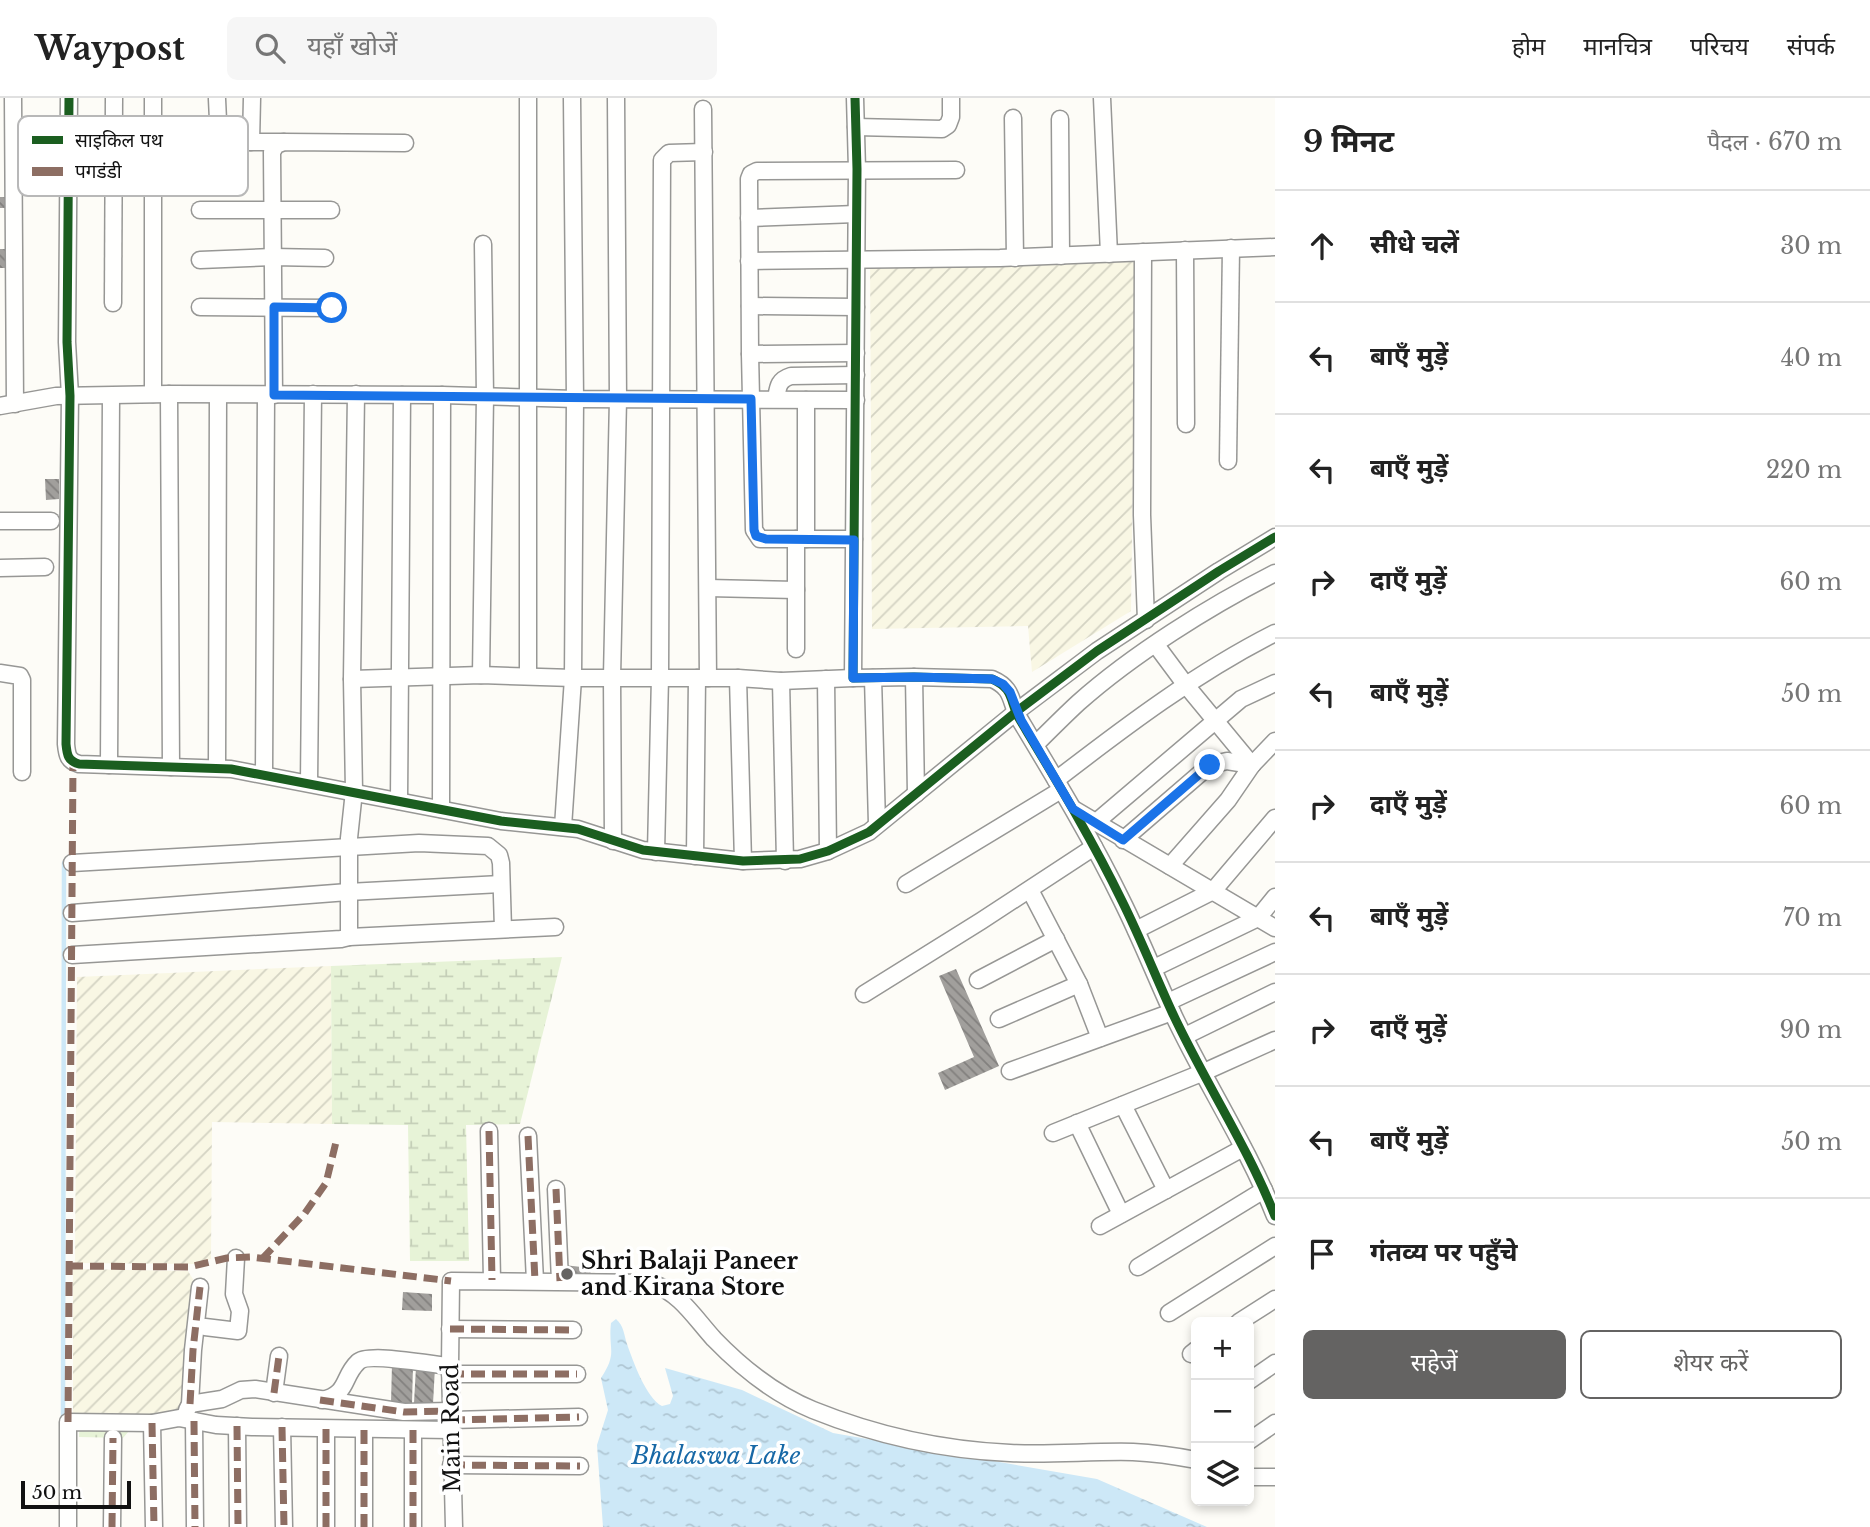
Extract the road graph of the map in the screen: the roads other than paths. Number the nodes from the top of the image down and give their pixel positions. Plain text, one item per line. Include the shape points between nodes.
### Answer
1 (13, 98) edge
2 (69, 98) edge
3 (114, 98) edge
4 (153, 98) edge
5 (252, 98) edge
6 (528, 98) edge
7 (572, 98) edge
8 (616, 98) edge
9 (855, 98) edge
10 (951, 98) edge
11 (1102, 98) edge
12 (703, 109) dead end
13 (69, 116) edge
14 (114, 116) edge
15 (153, 116) edge
16 (1013, 118) dead end
17 (1060, 119) dead end
18 (856, 127) junction
19 (251, 142) joint
20 (284, 142) junction
21 (405, 143) dead end
22 (704, 152) junction
23 (857, 169) junction
24 (956, 170) dead end
25 (68, 196) edge
26 (114, 196) edge
27 (153, 196) edge
28 (200, 210) dead end
29 (273, 210) junction
30 (331, 210) dead end
31 (856, 214) junction
32 (749, 218) junction
33 (483, 244) dead end
34 (1275, 247) edge
35 (1231, 248) junction
36 (1185, 250) junction
37 (1143, 252) junction
38 (1109, 254) junction
39 (1061, 256) junction
40 (273, 257) junction
41 (326, 258) dead end
42 (1015, 258) junction
43 (200, 260) dead end
44 (856, 260) junction
45 (749, 261) junction
46 (113, 303) dead end
47 (750, 306) junction
48 (200, 307) dead end
49 (274, 307) junction
50 (856, 307) junction
51 (332, 308) dead end
52 (856, 353) junction
53 (750, 354) junction
54 (856, 375) junction
55 (153, 394) junction
56 (169, 394) junction
57 (313, 394) junction
58 (356, 394) junction
59 (442, 394) junction
60 (270, 395) junction
61 (402, 395) junction
62 (64, 396) junction
63 (111, 396) junction
64 (218, 396) junction
65 (485, 396) junction
66 (528, 397) junction
67 (575, 399) junction
68 (618, 399) junction
69 (661, 399) junction
70 (707, 399) junction
71 (751, 399) junction
72 (776, 400) junction
73 (806, 400) junction
74 (856, 400) junction
75 (8, 405) edge
76 (1186, 424) dead end
77 (1228, 461) dead end
78 (0, 521) edge
79 (51, 521) dead end
80 (1275, 537) edge
81 (801, 539) junction
82 (854, 540) junction
83 (46, 567) dead end
84 (0, 568) edge
85 (1275, 573) edge
86 (708, 588) junction
87 (796, 590) junction
88 (1146, 620) junction
89 (1275, 633) edge
90 (1156, 645) junction
91 (796, 649) dead end
92 (0, 673) edge
93 (443, 675) junction
94 (481, 675) junction
95 (528, 676) junction
96 (612, 677) junction
97 (660, 677) junction
98 (914, 677) junction
99 (398, 678) junction
100 (573, 678) junction
101 (702, 678) junction
102 (738, 678) junction
103 (853, 678) junction
104 (873, 678) junction
105 (352, 679) junction
106 (826, 679) junction
107 (781, 681) junction
108 (1275, 683) edge
109 (1185, 684) junction
110 (1216, 721) junction
111 (1026, 727) junction
112 (1275, 741) edge
113 (109, 765) junction
114 (1252, 765) junction
115 (171, 766) junction
116 (218, 768) junction
117 (22, 772) dead end
118 (264, 774) junction
119 (309, 783) junction
120 (1058, 785) junction
121 (916, 794) junction
122 (354, 795) junction
123 (399, 801) junction
124 (441, 809) junction
125 (1073, 809) junction
126 (1275, 818) edge
127 (1095, 823) junction
128 (877, 824) junction
129 (564, 827) junction
130 (1123, 840) junction
131 (613, 841) junction
132 (1094, 847) junction
133 (349, 848) junction
134 (828, 851) junction
135 (656, 852) junction
136 (695, 856) junction
137 (743, 861) junction
138 (785, 861) junction
139 (72, 863) dead end
140 (1170, 866) junction
141 (501, 884) junction
142 (906, 884) dead end
143 (1030, 890) junction
144 (1213, 891) junction
145 (348, 892) junction
146 (1275, 897) edge
147 (72, 913) dead end
148 (1258, 918) junction
149 (555, 927) dead end
150 (1275, 928) edge
151 (503, 929) junction
152 (1136, 930) junction
153 (349, 937) junction
154 (1056, 939) junction
155 (1275, 952) edge
156 (72, 955) dead end
157 (1154, 968) junction
158 (978, 980) dead end
159 (1079, 984) junction
160 (1275, 992) edge
161 (864, 994) dead end
162 (1170, 1007) junction
163 (999, 1020) dead end
164 (1185, 1036) junction
165 (1100, 1038) junction
166 (1275, 1040) edge
167 (1010, 1071) dead end
168 (1204, 1073) junction
169 (1123, 1105) junction
170 (1077, 1123) junction
171 (489, 1131) dead end
172 (1053, 1133) dead end
173 (528, 1136) dead end
174 (1243, 1148) junction
175 (556, 1189) dead end
176 (1166, 1189) junction
177 (1264, 1190) junction
178 (1274, 1213) edge
179 (1121, 1214) junction
180 (1100, 1226) dead end
181 (1275, 1246) edge
182 (236, 1258) dead end
183 (1138, 1267) dead end
184 (492, 1280) junction
185 (536, 1281) junction
186 (560, 1281) junction
187 (200, 1287) dead end
188 (1275, 1299) edge
189 (1169, 1313) dead end
190 (1247, 1317) edge
191 (205, 1327) dead end
192 (450, 1329) junction
193 (573, 1331) dead end
194 (279, 1356) dead end
195 (1275, 1363) edge
196 (450, 1370) junction
197 (577, 1374) dead end
198 (1250, 1380) edge
199 (275, 1393) junction
200 (320, 1400) junction
201 (190, 1404) junction
202 (579, 1417) dead end
203 (187, 1419) junction
204 (450, 1420) junction
205 (152, 1423) junction
206 (1275, 1423) edge
207 (236, 1426) junction
208 (282, 1427) junction
209 (326, 1429) junction
210 (364, 1430) junction
211 (413, 1430) junction
212 (113, 1438) dead end
213 (1254, 1438) edge
214 (1191, 1459) edge
215 (451, 1465) junction
216 (580, 1466) dead end
217 (1254, 1477) edge
218 (1275, 1477) edge
219 (68, 1527) edge
220 (112, 1527) edge
221 (154, 1527) edge
222 (195, 1527) edge
223 (238, 1527) edge
224 (284, 1527) edge
225 (326, 1527) edge
226 (365, 1527) edge
227 (413, 1527) edge
228 (454, 1527) edge

1 - 75 street
2 - 13 street
3 - 14 street
4 - 15 street
5 - 19 street
6 - 66 street
7 - 67 street
8 - 68 street
9 - 18 street
10 - 18 street via 951,117 942,129
11 - 38 street
12 - 22 street
16 - 42 street
17 - 39 street
18 - 23 street
19 - 20 street
20 - 21 street
20 - 29 street via 272,152
22 - 69 street via 669,153 662,160
22 - 70 street
23 - 24 street
23 - 31 street
23 - 32 street via 757,171 749,179
25 - 62 street
26 - 46 street
27 - 55 street
28 - 29 street
29 - 30 street
29 - 40 street
31 - 32 street
31 - 44 street
32 - 45 street
33 - 65 street
34 - 35 street
35 - 36 street
35 - 77 street
36 - 37 street
36 - 76 street
37 - 38 street
37 - 88 street
38 - 39 street
39 - 42 street
40 - 41 street
40 - 43 street
40 - 49 street
42 - 44 street
44 - 45 street
44 - 50 street
45 - 47 street
47 - 50 street
47 - 53 street
48 - 49 street
49 - 51 street
49 - 60 street
50 - 52 street
52 - 53 street
52 - 54 street
53 - 71 street
54 - 72 street via 791,376 782,379
54 - 74 street
55 - 56 street
55 - 63 street
56 - 64 street
56 - 115 street
57 - 58 street
57 - 60 street
57 - 119 street
58 - 61 street
58 - 105 street
59 - 61 street
59 - 65 street
59 - 93 street
60 - 64 street
60 - 118 street
61 - 99 street
62 - 63 street
62 - 75 street
62 - 113 street via 66,744 73,762
63 - 113 street
64 - 116 street
65 - 66 street
65 - 94 street
66 - 67 street
66 - 95 street
67 - 68 street
67 - 100 street
68 - 69 street
68 - 96 street
69 - 70 street
69 - 97 street
70 - 71 street
70 - 86 street
71 - 72 street
71 - 81 street via 754,530 760,539
72 - 73 street
73 - 74 street
73 - 81 street
74 - 82 street
78 - 79 street
80 - 88 street
81 - 82 street
81 - 87 street
82 - 103 street
83 - 84 street
85 - 90 street
86 - 87 street
86 - 101 street
87 - 91 street
88 - 111 street via 1097,651
89 - 109 street
90 - 109 street
90 - 111 street via 1079,702
92 - 117 street via 16,674 22,680
93 - 94 street
93 - 99 street
93 - 124 street
94 - 95 street
95 - 100 street
96 - 97 street
96 - 100 street
96 - 131 street
97 - 101 street
97 - 135 street
98 - 104 street
98 - 111 street via 992,679 1010,692
98 - 121 street
99 - 105 street
99 - 123 street
100 - 129 street
101 - 102 street
101 - 136 street
102 - 107 street
102 - 137 street
103 - 104 street
103 - 106 street
104 - 128 street
105 - 122 street
106 - 107 street
106 - 134 street
107 - 138 street
108 - 110 street via 1241,699
109 - 110 street
109 - 120 street via 1144,712
110 - 114 street
110 - 127 street
111 - 120 street
111 - 121 street
112 - 114 street
113 - 115 street
114 - 130 street via 1227,761 1210,765
114 - 140 street via 1221,809
115 - 116 street
116 - 118 street
118 - 119 street
119 - 122 street
120 - 125 street
120 - 142 street
121 - 128 street
122 - 123 street
122 - 133 street
123 - 124 street
124 - 129 street
125 - 127 street
125 - 132 street
126 - 144 street
127 - 130 street
128 - 134 street
129 - 131 street
130 - 140 street
131 - 135 street
132 - 143 street
132 - 152 street
133 - 139 street
133 - 141 street via 437,843 488,846 499,855
133 - 145 street
134 - 138 street
135 - 136 street
136 - 137 street
137 - 138 street
140 - 144 street
141 - 145 street
141 - 151 street
143 - 154 street
143 - 161 street
144 - 148 street
144 - 152 street
145 - 147 street
145 - 153 street
146 - 148 street
148 - 150 street
148 - 157 street
149 - 151 street
151 - 153 street
152 - 157 street
153 - 156 street
154 - 158 street
154 - 159 street
155 - 162 street
157 - 162 street
159 - 163 street
159 - 165 street
160 - 164 street
162 - 164 street
162 - 165 street
164 - 168 street
165 - 167 street
166 - 168 street
168 - 169 street
168 - 174 street
169 - 170 street
169 - 176 street
170 - 172 street
170 - 179 street
171 - 184 street
173 - 185 street
174 - 176 street
174 - 177 street
175 - 186 street
176 - 179 street
177 - 178 street
177 - 183 street
179 - 180 street
181 - 189 street
182 - 191 street via 237,1331
184 - 185 street
184 - 192 street, Main Road via 452,1281
185 - 186 street
186 - 214 street via 652,1283 669,1289 746,1370 778,1393 871,1430 972,1451 1133,1452
187 - 201 street
188 - 190 street
192 - 193 street
192 - 196 street, Main Road
194 - 199 street
195 - 198 street
196 - 197 street
196 - 200 street via 362,1359 340,1392
196 - 204 street, Main Road
199 - 200 street
199 - 201 street via 246,1389
200 - 204 street
201 - 203 street
202 - 204 street
203 - 205 street
203 - 207 street
203 - 222 street
204 - 211 street
204 - 215 street, Main Road
205 - 219 street via 68,1422
205 - 221 street
206 - 213 street
207 - 208 street
207 - 223 street
208 - 209 street
208 - 224 street
209 - 210 street
209 - 225 street
210 - 211 street
210 - 226 street
211 - 227 street
212 - 220 street
215 - 216 street
215 - 228 street, Main Road
217 - 218 street

